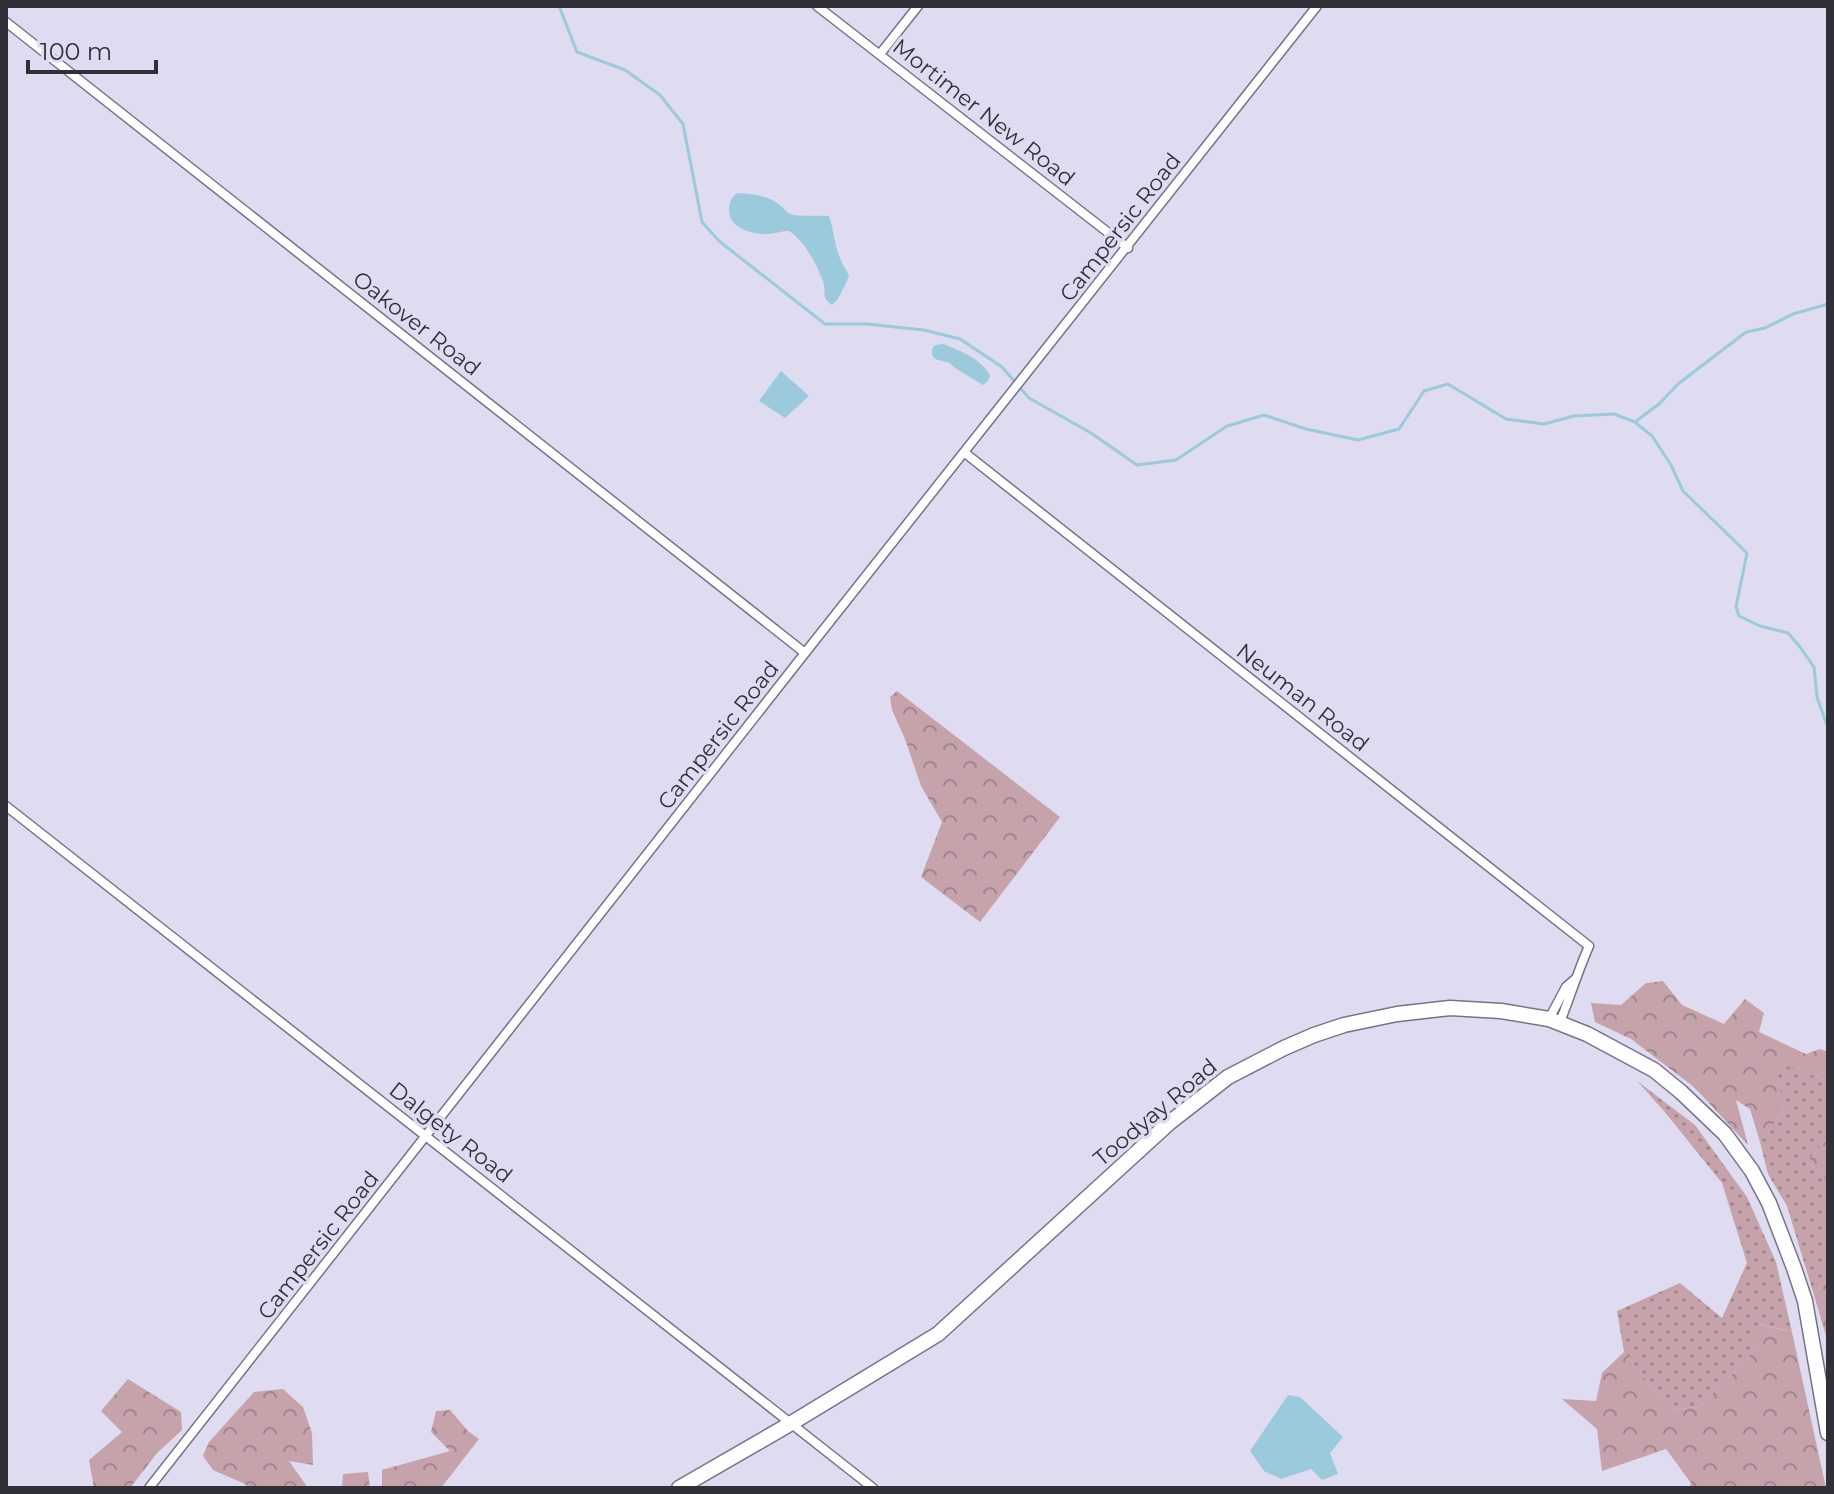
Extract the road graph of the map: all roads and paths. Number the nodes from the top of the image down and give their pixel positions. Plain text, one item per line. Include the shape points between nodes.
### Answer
1 (817, 6) edge
2 (918, 6) edge
3 (1317, 6) edge
4 (6, 22) edge
5 (880, 54) junction
6 (1128, 248) junction
7 (965, 453) junction
8 (805, 653) junction
9 (6, 806) edge
10 (1555, 1020) junction
11 (427, 1135) junction
12 (790, 1424) junction
13 (1828, 1433) edge
14 (149, 1488) edge
15 (679, 1488) edge
16 (873, 1488) edge

1 - 5 street, Mortimer New Road
2 - 5 street
3 - 6 street, Campersic Road
4 - 8 street, Oakover Road
5 - 6 street, Mortimer New Road
6 - 7 street, Campersic Road
7 - 8 street, Campersic Road
7 - 10 street, Neuman Road via 1589,946
8 - 11 street, Campersic Road
9 - 11 street, Dalgety Road
10 - 12 main road, Toodyay Road via 1450,1008 1397,1014 1314,1035 1228,1077 1169,1123 938,1334
10 - 13 main road, Toodyay Road via 1654,1070 1725,1134 1752,1171 1805,1301
11 - 12 street, Dalgety Road
11 - 14 street, Campersic Road
12 - 15 main road, Toodyay Road
12 - 16 street, Dalgety Road

